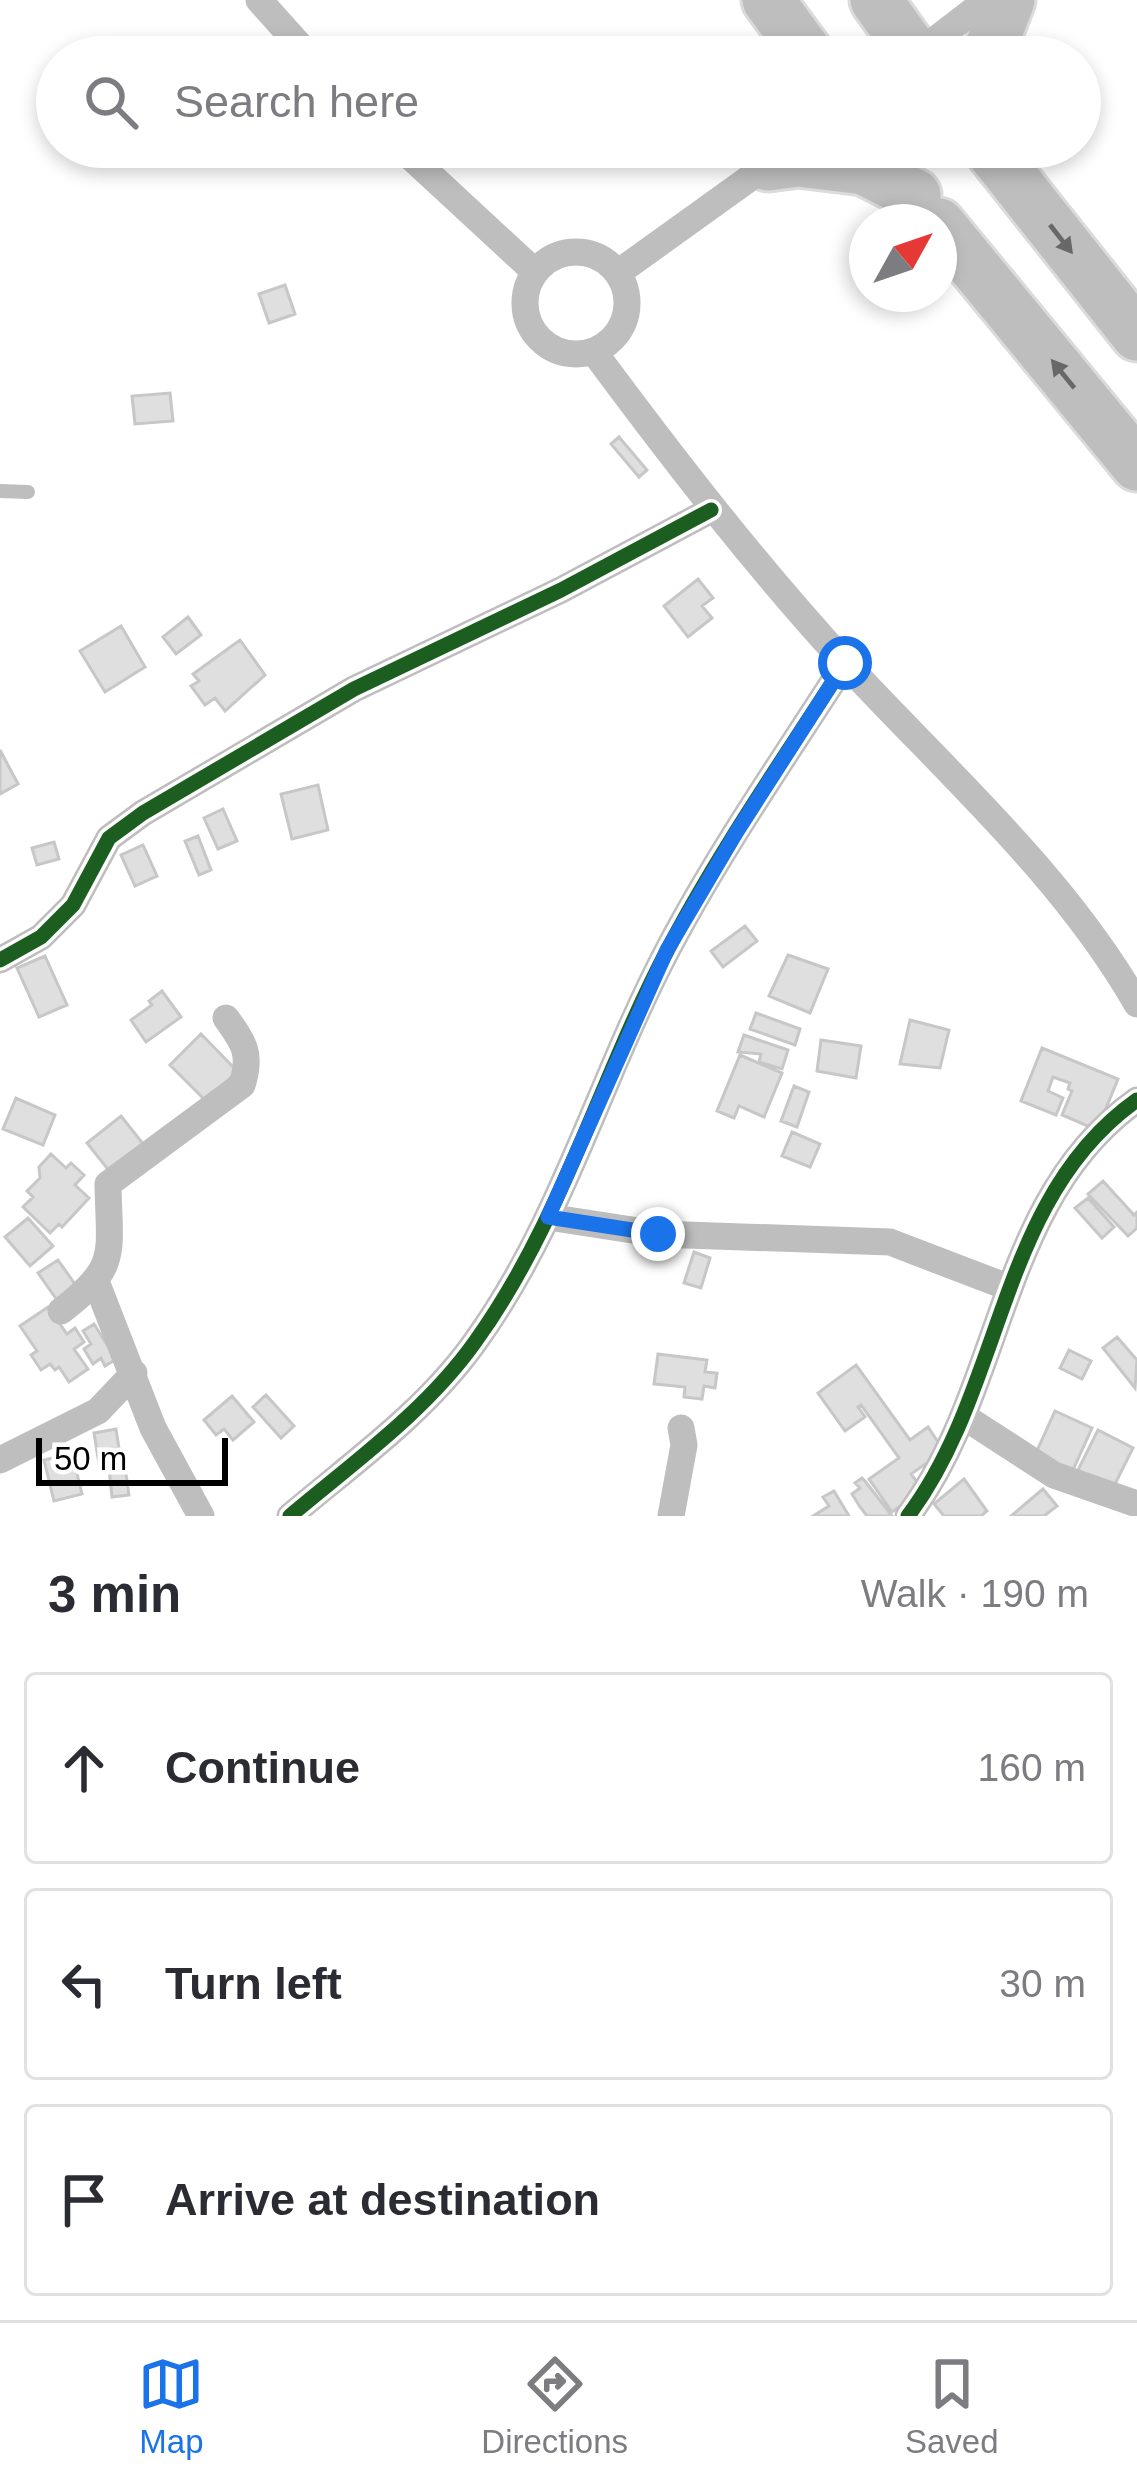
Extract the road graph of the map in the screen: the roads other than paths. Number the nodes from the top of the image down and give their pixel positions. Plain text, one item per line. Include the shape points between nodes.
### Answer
1 (259, 0) edge
2 (876, 0) edge
3 (987, 0) edge
4 (1009, 0) edge
5 (291, 36) edge
6 (901, 36) edge
7 (941, 36) edge
8 (995, 36) edge
9 (423, 168) edge
10 (759, 168) edge
11 (857, 168) edge
12 (894, 168) edge
13 (1006, 168) edge
14 (915, 204) edge
15 (922, 204) edge
16 (957, 247) edge
17 (534, 271) junction
18 (619, 272) junction
19 (1137, 335) edge
20 (594, 352) junction
21 (1137, 465) edge
22 (0, 491) edge
23 (28, 492) dead end
24 (711, 509) junction
25 (845, 663) junction
26 (0, 960) edge
27 (1137, 1004) edge
28 (226, 1018) dead end
29 (1137, 1100) edge
30 (548, 1217) junction
31 (97, 1284) junction
32 (1010, 1288) junction
33 (62, 1311) dead end
34 (134, 1373) junction
35 (966, 1418) junction
36 (681, 1428) dead end
37 (0, 1460) edge
38 (1137, 1504) edge
39 (200, 1516) edge
40 (290, 1516) edge
41 (671, 1516) edge
42 (908, 1516) edge

1 - 5 street
2 - 6 highway
3 - 7 street
4 - 8 highway
9 - 17 street
10 - 18 street
11 - 14 highway
12 - 15 highway
13 -> 19 highway
21 -> 16 highway
17 - 18 street via 561,252 593,253
17 - 20 street via 524,302 534,334 561,353
18 - 20 street via 629,303 620,333
20 - 24 street
22 - 23 lane
24 - 25 street
24 - 26 street via 354,689 143,813 109,838 73,905 41,937
25 - 27 street via 1005,830 1111,958
25 - 30 street via 667,950
28 - 31 street via 250,1063 242,1085 108,1184 110,1259
29 - 32 street via 1067,1166
30 - 32 street via 658,1234 890,1242
30 - 40 street via 476,1341 430,1396
31 - 33 street
31 - 34 street
32 - 35 street
34 - 37 street via 98,1411
34 - 39 street
35 - 38 street via 1054,1475
35 - 42 street
36 - 41 street

